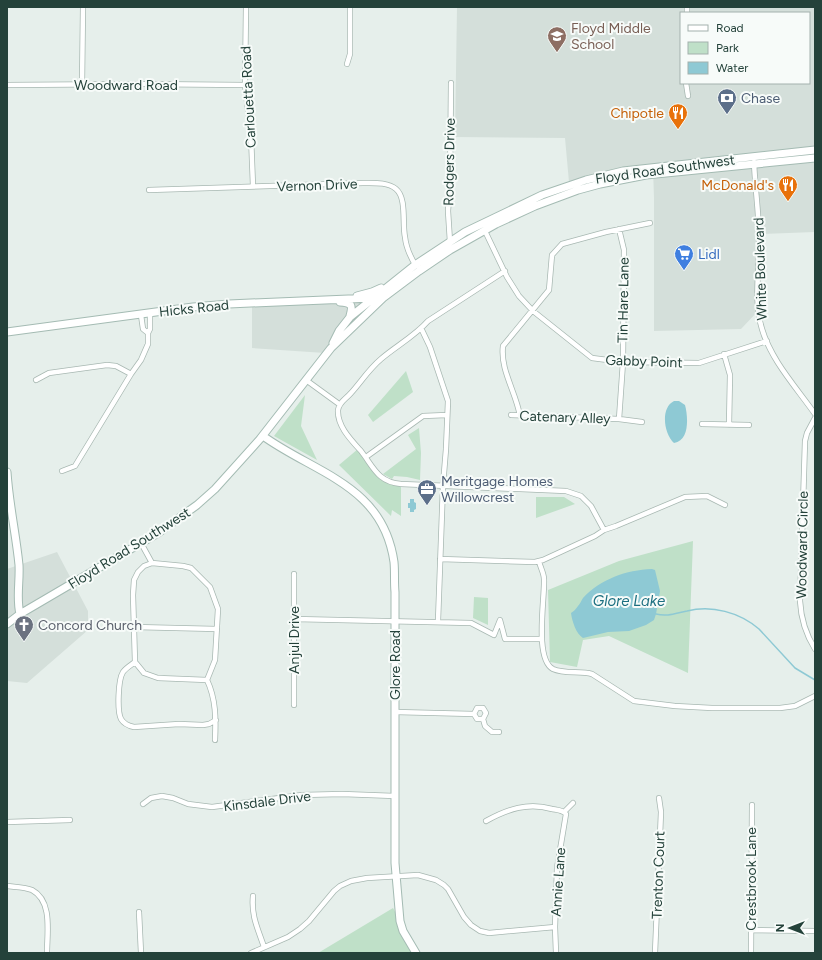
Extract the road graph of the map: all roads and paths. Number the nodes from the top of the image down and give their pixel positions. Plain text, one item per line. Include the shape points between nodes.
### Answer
1 (83, 7) edge
2 (246, 7) edge
3 (350, 7) edge
4 (347, 64) dead end
5 (451, 82) dead end
6 (686, 84) edge
7 (7, 85) edge
8 (82, 85) junction
9 (245, 85) junction
10 (688, 96) dead end
11 (815, 150) edge
12 (815, 158) edge
13 (754, 160) junction
14 (252, 186) junction
15 (149, 190) dead end
16 (650, 223) dead end
17 (618, 229) junction
18 (484, 231) junction
19 (450, 242) junction
20 (417, 268) junction
21 (505, 271) junction
22 (397, 279) junction
23 (372, 298) junction
24 (383, 298) junction
25 (349, 299) junction
26 (328, 300) junction
27 (533, 311) junction
28 (150, 313) junction
29 (141, 315) junction
30 (350, 317) junction
31 (421, 328) junction
32 (7, 332) edge
33 (148, 333) junction
34 (767, 341) junction
35 (330, 348) junction
36 (724, 354) junction
37 (623, 362) junction
38 (131, 374) junction
39 (36, 380) dead end
40 (306, 380) junction
41 (339, 404) junction
42 (815, 414) edge
43 (447, 415) junction
44 (511, 415) dead end
45 (520, 416) junction
46 (815, 418) edge
47 (619, 419) junction
48 (642, 422) dead end
49 (702, 424) dead end
50 (729, 424) junction
51 (749, 425) dead end
52 (263, 436) junction
53 (366, 457) junction
54 (62, 471) dead end
55 (7, 472) edge
56 (443, 485) junction
57 (8, 501) edge
58 (725, 505) dead end
59 (604, 530) junction
60 (141, 543) junction
61 (440, 559) junction
62 (539, 561) junction
63 (152, 563) junction
64 (294, 574) dead end
65 (20, 614) junction
66 (294, 619) junction
67 (438, 621) junction
68 (395, 622) junction
69 (7, 624) edge
70 (134, 627) junction
71 (217, 629) junction
72 (542, 640) junction
73 (815, 649) edge
74 (135, 662) junction
75 (207, 680) junction
76 (815, 696) edge
77 (294, 705) dead end
78 (395, 712) junction
79 (474, 714) junction
80 (483, 719) junction
81 (216, 720) junction
82 (499, 732) dead end
83 (214, 740) dead end
84 (395, 796) junction
85 (659, 798) dead end
86 (573, 803) dead end
87 (143, 804) dead end
88 (752, 805) dead end
89 (564, 812) junction
90 (70, 820) dead end
91 (486, 821) dead end
92 (7, 822) edge
93 (396, 877) junction
94 (7, 886) edge
95 (253, 896) dead end
96 (139, 912) dead end
97 (555, 927) junction
98 (751, 930) junction
99 (815, 931) edge
100 (264, 947) junction
101 (47, 953) edge
102 (141, 953) edge
103 (251, 953) edge
104 (416, 953) edge
105 (556, 953) edge
106 (655, 953) edge
107 (751, 953) edge

1 - 8 street
2 - 9 street, Carlouetta Road
3 - 4 street via 350,54
5 - 19 street, Rodgers Drive via 448,211
6 - 10 street
7 - 8 street, Woodward Road
8 - 9 street, Woodward Road
9 - 14 street, Carlouetta Road via 251,136
11 - 13 main road, Floyd Road Southwest
12 - 13 main road, Floyd Road Southwest
13 - 18 main road, Floyd Road Southwest via 600,184 553,198
13 - 19 main road, Floyd Road Southwest via 638,169 586,180 542,195
13 - 34 street, White Boulevard via 759,239 759,316
14 - 15 street, Vernon Drive
14 - 20 street, Vernon Drive via 370,183 396,188 401,195 405,238
16 - 17 street
17 - 27 street via 562,244 552,255 549,290
17 - 37 street, Tin Hare Lane via 624,250
18 - 20 main road, Floyd Road Southwest
18 - 21 street, Gabby Point
19 - 20 main road, Floyd Road Southwest
20 - 22 main road, Floyd Road Southwest
20 - 24 main road, Floyd Road Southwest
21 - 27 street, Gabby Point via 519,296
21 - 31 street
22 - 23 main road, Floyd Road Southwest
22 - 25 main road via 372,292
23 - 24 main road, Hicks Road
23 - 25 main road, Hicks Road
23 - 30 main road, Floyd Road Southwest
24 - 35 main road, Floyd Road Southwest
25 - 26 main road, Hicks Road
26 - 28 main road, Hicks Road via 211,305
26 - 30 main road via 351,305 353,308
27 - 37 street, Gabby Point via 592,358
27 - 45 street via 503,346 502,356
28 - 29 main road, Hicks Road
28 - 33 street
29 - 32 main road, Hicks Road
29 - 33 street via 143,329
30 - 35 main road, Floyd Road Southwest
31 - 41 street via 380,360
31 - 43 street via 448,401
33 - 38 street via 146,351
34 - 36 street, Gabby Point
34 - 42 street, White Boulevard
35 - 40 main road, Floyd Road Southwest
36 - 37 street, Gabby Point via 699,363
36 - 50 street via 730,375
37 - 47 street, Tin Hare Lane
38 - 39 street via 116,366 106,366 49,373
38 - 54 street via 75,466
40 - 41 street
40 - 52 main road, Floyd Road Southwest
41 - 53 street via 340,423
43 - 53 street via 421,417
43 - 56 street
44 - 45 street, Catenary Alley
45 - 47 street, Catenary Alley
46 - 73 street, Woodward Circle via 806,433 805,441 800,601 803,626
47 - 48 street, Catenary Alley
49 - 50 street
50 - 51 street
52 - 60 main road, Floyd Road Southwest via 208,496
52 - 68 main road, Glore Road via 357,493 381,521 394,562
53 - 56 street via 378,475 390,482
55 - 57 main road
56 - 59 street via 566,491 581,496 591,506
56 - 61 street
57 - 65 main road via 19,565 17,604
58 - 59 street via 707,496 685,497
59 - 62 street
60 - 63 street
60 - 65 main road, Floyd Road Southwest
61 - 62 street
61 - 67 street
62 - 72 street via 544,578
63 - 70 street via 144,566 134,580
63 - 71 street via 191,568 210,587 218,609
64 - 66 street, Anjul Drive
65 - 69 main road, Floyd Road Southwest
66 - 68 street
66 - 77 street, Anjul Drive
67 - 68 street
67 - 72 street via 471,623 494,635 500,620 505,639
68 - 78 main road, Glore Road
70 - 71 street
70 - 74 street
71 - 75 street via 215,660
72 - 76 street via 544,655 550,668 592,674 634,701 712,708 780,708 795,706
74 - 75 street via 144,673 158,678
74 - 81 street via 123,671 120,679 119,710 122,720 128,726 203,725
75 - 81 street via 214,700
78 - 79 street
78 - 84 main road, Glore Road
79 - 80 street via 477,719
79 - 80 street via 477,708 483,708 486,713
80 - 82 street via 488,730
81 - 83 street
84 - 87 street, Kinsdale Drive via 302,795 212,807 188,804 162,796 151,798
84 - 93 main road, Glore Road
85 - 106 street, Trenton Court
86 - 89 street
88 - 98 street, Crestbrook Lane
89 - 91 street via 523,806
89 - 97 street, Annie Lane via 566,816 557,868
90 - 92 street
93 - 97 street via 418,875 440,882 448,889 470,925 480,931 495,934
93 - 100 street via 367,878 343,884 300,929
93 - 104 main road, Glore Road via 400,921
94 - 101 street via 30,889 39,895 45,905
95 - 100 street via 253,916
96 - 102 street
97 - 105 street, Annie Lane
98 - 99 street
98 - 107 street, Crestbrook Lane
100 - 103 street

